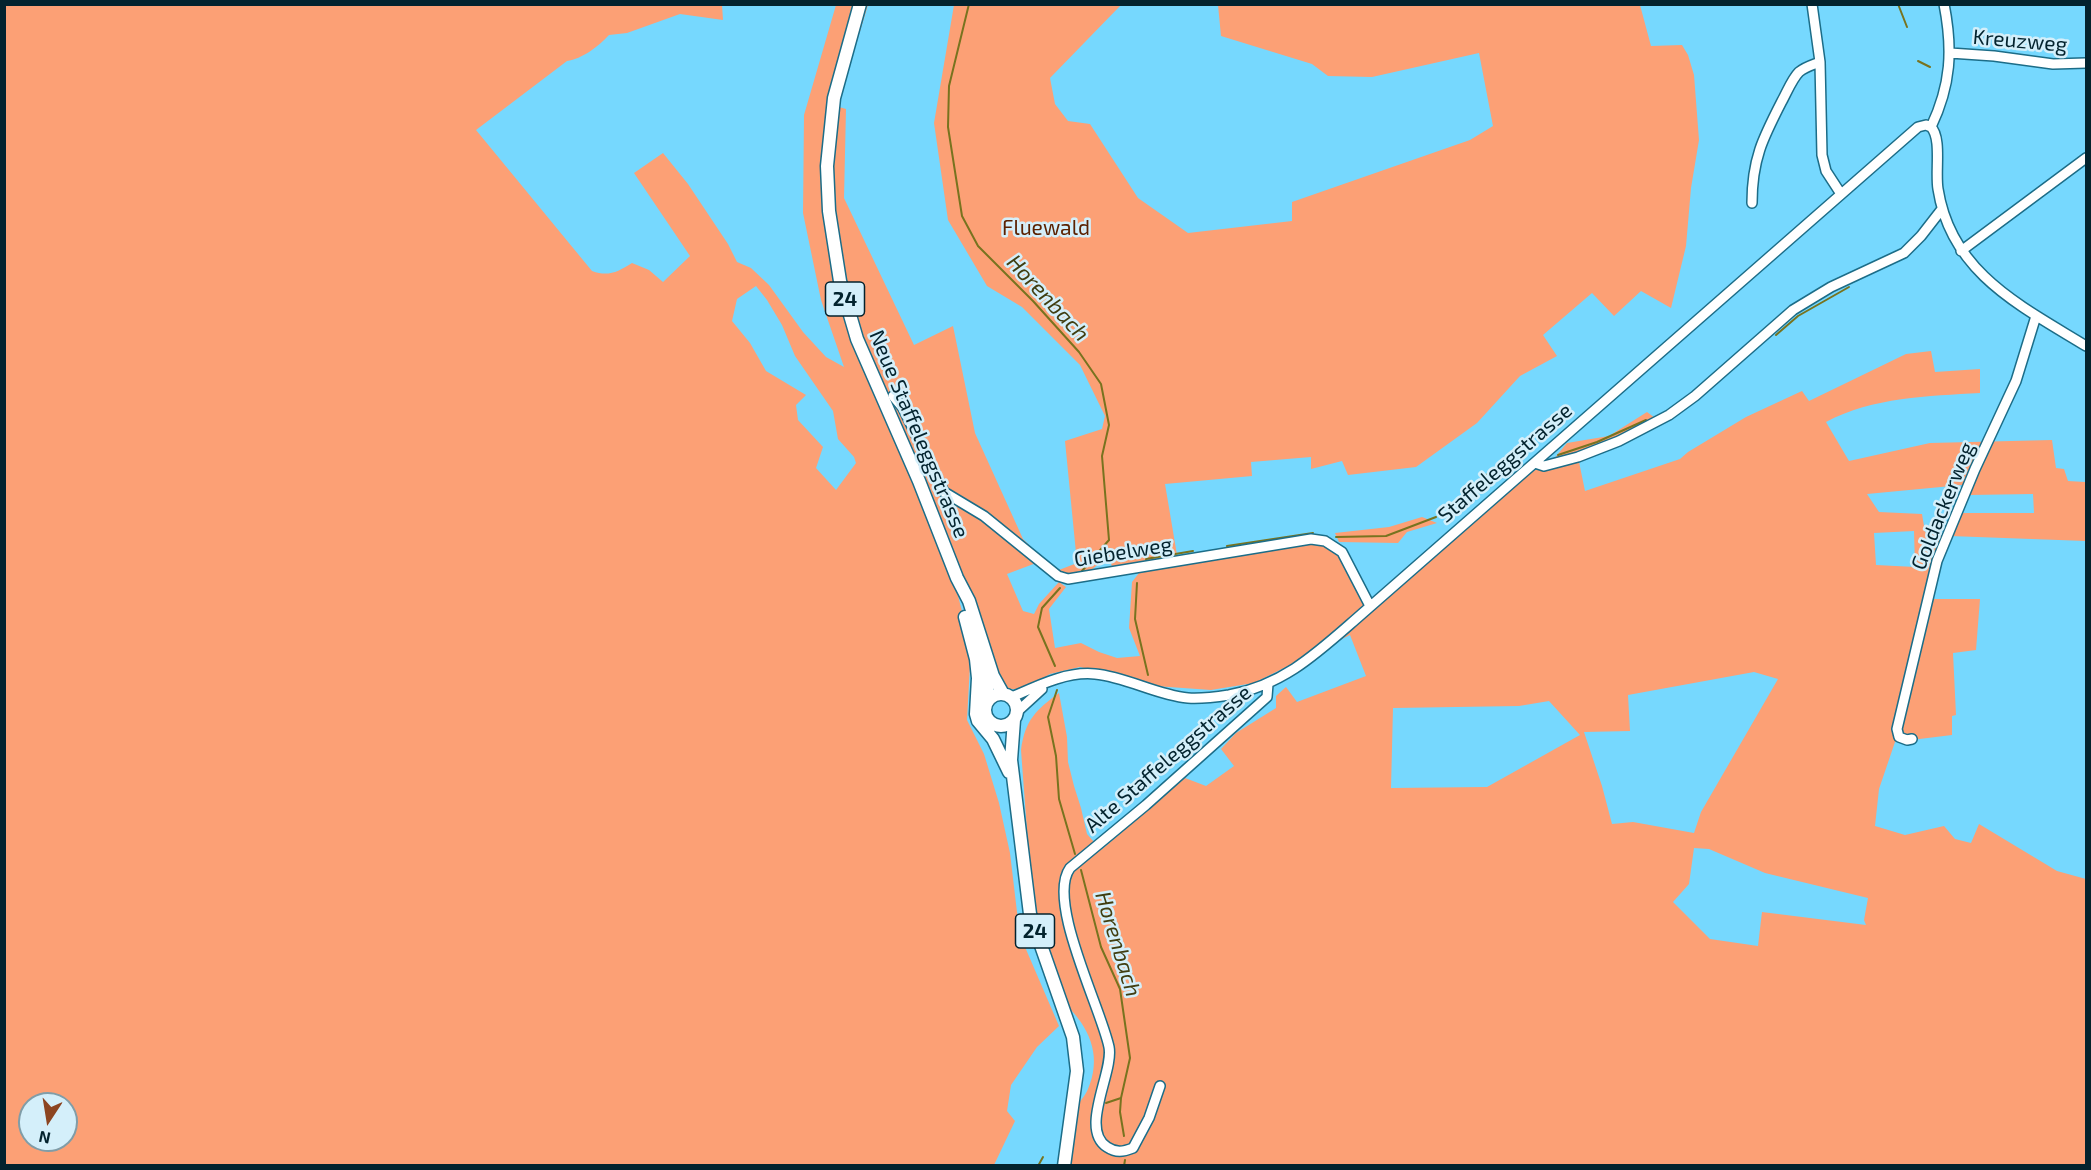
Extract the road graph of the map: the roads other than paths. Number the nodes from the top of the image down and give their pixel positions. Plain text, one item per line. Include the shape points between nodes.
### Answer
1 (860, 4) edge
2 (1812, 4) edge
3 (1944, 4) edge
4 (1950, 53) junction
5 (1820, 62) junction
6 (2086, 63) edge
7 (1930, 127) junction
8 (2086, 158) edge
9 (1841, 194) junction
10 (1752, 203) dead end
11 (1942, 209) junction
12 (1961, 251) junction
13 (2036, 316) junction
14 (2086, 346) edge
15 (893, 396) dead end
16 (1535, 463) junction
17 (957, 578) junction
18 (1370, 606) junction
19 (976, 658) junction
20 (1054, 681) junction
21 (1268, 684) junction
22 (1008, 696) junction
23 (987, 702) junction
24 (1016, 715) junction
25 (993, 724) junction
26 (1912, 739) dead end
27 (1011, 760) junction
28 (1013, 779) junction
29 (1160, 1086) dead end
30 (1064, 1166) edge

1 - 17 main road, Neue Staffeleggstrasse / 24 via 839,77 827,166 835,255 857,339
2 - 5 street
3 - 4 street
4 - 6 street, Kreuzweg via 2053,64
4 - 7 street via 1945,91
5 - 9 street via 1822,155 1826,171
5 - 10 street via 1797,74 1762,141 1755,164
7 - 9 street, Staffeleggstrasse via 1918,127
7 - 11 street via 1936,136
8 - 12 street
9 - 16 street, Staffeleggstrasse
11 - 12 street
11 - 16 street via 1904,253 1831,287 1793,310 1669,415 1578,458 1544,466
12 - 13 street via 2002,293
13 - 14 street
13 - 26 street, Goldackerweg via 2016,381 1937,561 1897,729 1899,737
15 - 18 street, Giebelweg via 903,408 944,492 984,516 1058,576 1068,579 1311,538 1342,552
16 - 18 street, Staffeleggstrasse
17 - 19 main road, 24
17 - 22 main road, Neue Staffeleggstrasse / 24 via 969,601 993,676
18 - 21 street, Staffeleggstrasse via 1306,662
19 - 23 main road, 24 via 985,678
19 - 28 main road, 24 via 978,721 993,739
20 - 21 street, Staffeleggstrasse via 1092,674 1190,699 1246,692
20 - 22 street, Staffeleggstrasse
20 - 24 street, Staffeleggstrasse
21 - 29 street, Alte Staffeleggstrasse via 1267,698 1065,875 1063,889 1074,948 1110,1055 1101,1086 1096,1130 1104,1146 1114,1151 1132,1148 1149,1118
22 - 23 main road via 995,695
22 - 24 main road via 1017,706
23 - 25 main road via 985,712
24 - 25 main road via 1005,726
24 - 27 main road, 24
25 - 27 main road, 24
27 - 28 main road, 24
28 - 30 main road, 24 via 1030,914 1073,1036 1077,1071

